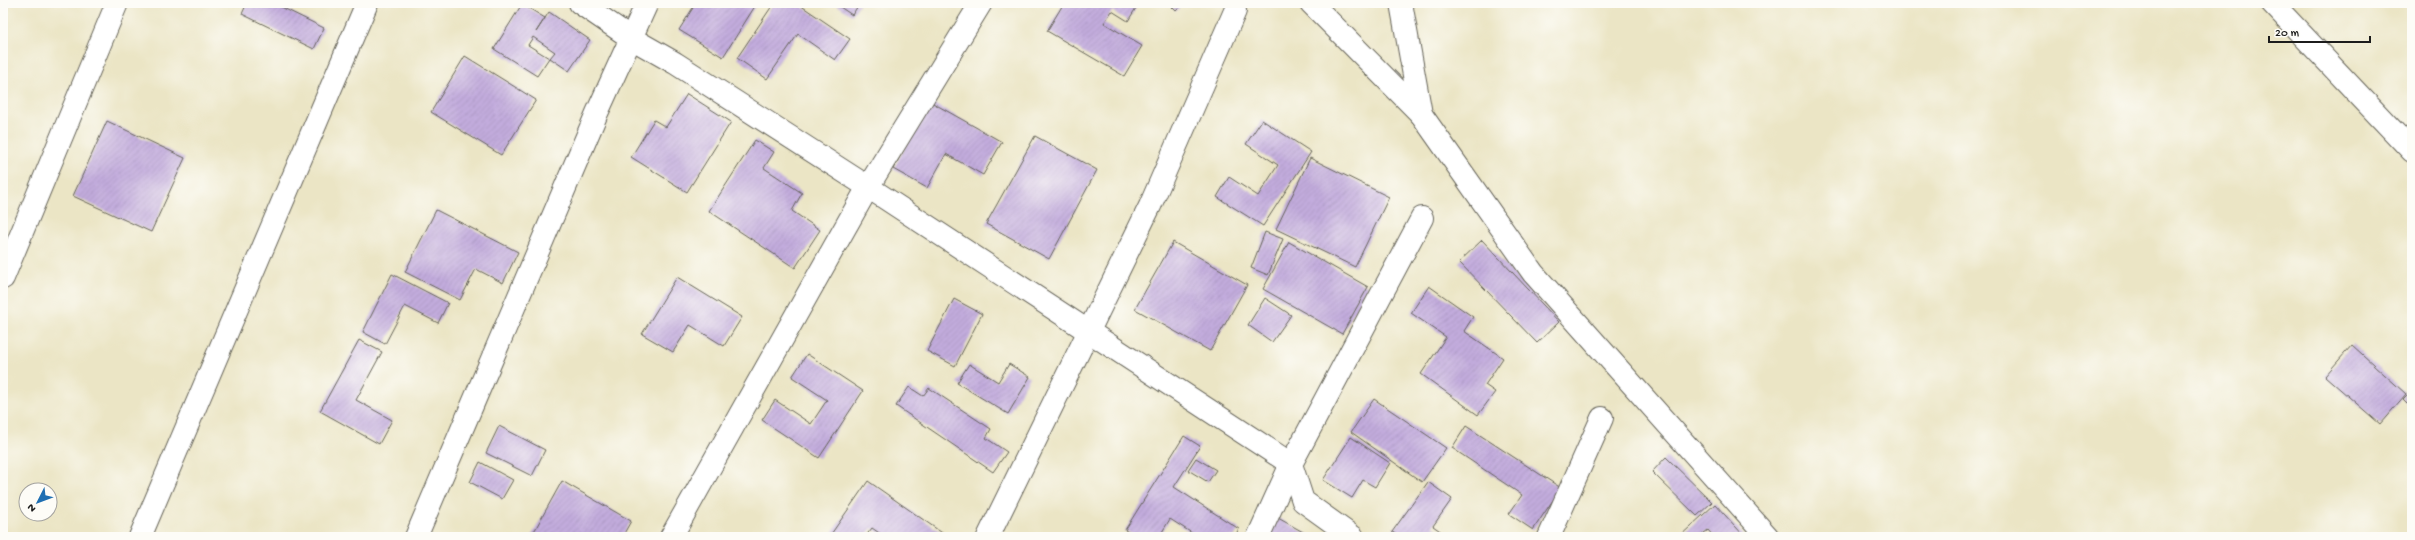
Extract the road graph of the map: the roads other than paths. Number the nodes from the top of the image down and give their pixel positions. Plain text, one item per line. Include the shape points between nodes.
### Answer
1 (117, 3) edge
2 (367, 3) edge
3 (580, 3) edge
4 (647, 3) edge
5 (981, 3) edge
6 (1311, 3) edge
7 (1401, 3) edge
8 (2272, 3) edge
9 (1235, 11) dead end
10 (631, 38) junction
11 (1421, 114) junction
12 (2412, 151) edge
13 (868, 187) junction
14 (1422, 218) dead end
15 (3, 278) edge
16 (1088, 332) junction
17 (1602, 418) dead end
18 (1291, 464) junction
19 (140, 537) edge
20 (416, 537) edge
21 (671, 537) edge
22 (988, 537) edge
23 (1258, 537) edge
24 (1353, 537) edge
25 (1549, 537) edge
26 (1768, 537) edge

1 - 15 street
2 - 19 street
3 - 10 street
4 - 10 street
5 - 13 street
6 - 11 street
7 - 11 street
8 - 12 street
9 - 16 street via 1150,206
10 - 13 street via 675,63
10 - 20 street
11 - 26 street via 1533,273
13 - 16 street
13 - 21 street
14 - 18 street
16 - 18 street
16 - 22 street
17 - 25 street
18 - 23 street
18 - 24 street via 1303,501

